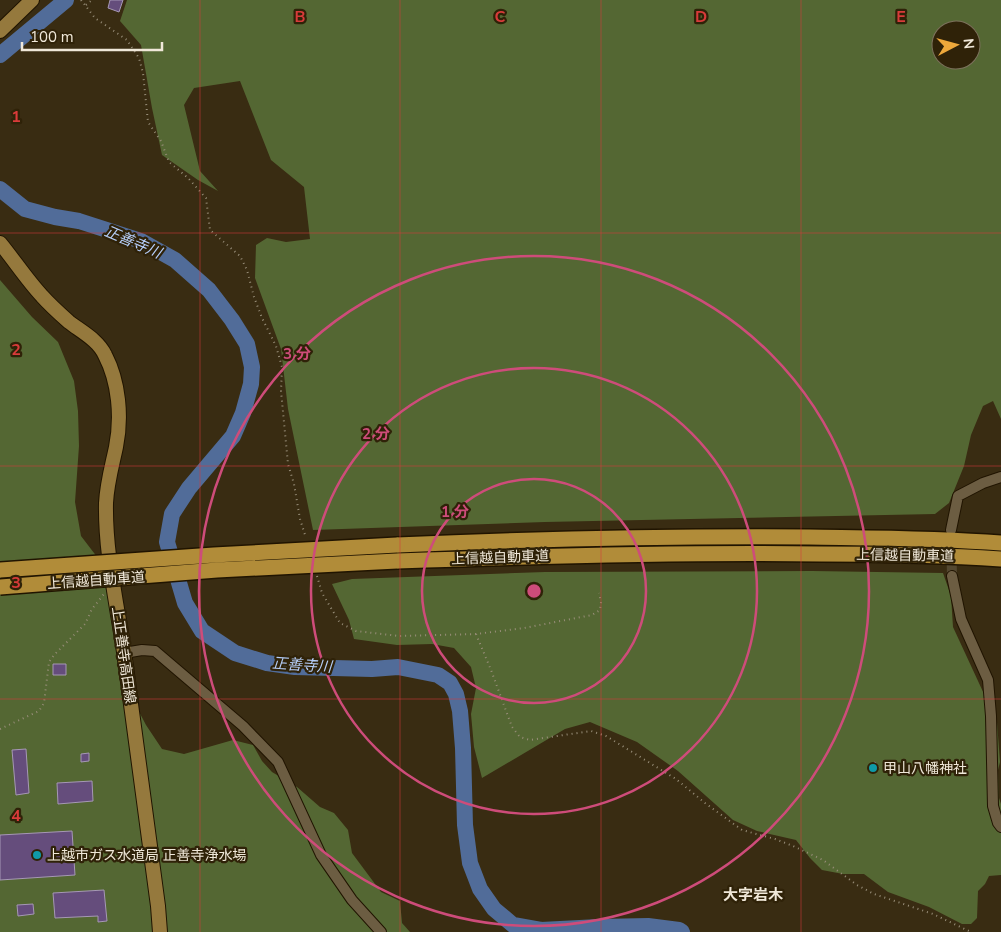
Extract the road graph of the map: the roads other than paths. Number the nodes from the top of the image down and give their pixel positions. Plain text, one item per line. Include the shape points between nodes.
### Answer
1 (32, 0) edge
2 (0, 31) edge
3 (0, 243) edge
4 (1001, 477) edge
5 (951, 530) tunnel mouth
6 (1001, 543) edge
7 (1001, 559) edge
8 (0, 570) edge
9 (952, 576) tunnel mouth
10 (0, 587) edge
11 (124, 653) junction
12 (1001, 827) edge
13 (160, 932) edge
14 (381, 932) edge

1 - 2 main road
3 - 11 main road, 上正善寺高田線 via 42,296 98,344 111,370 119,409 106,501 106,535
4 - 5 street via 958,496
6 - 8 highway, 上信越自動車道, bridge via 891,538 605,538 397,545
7 - 10 highway, 上信越自動車道, bridge via 888,554 617,554 217,570
9 - 12 street via 961,619 988,680 993,806
11 - 13 main road, 上正善寺高田線
11 - 14 street via 155,651 243,726 278,762 320,855 352,900

